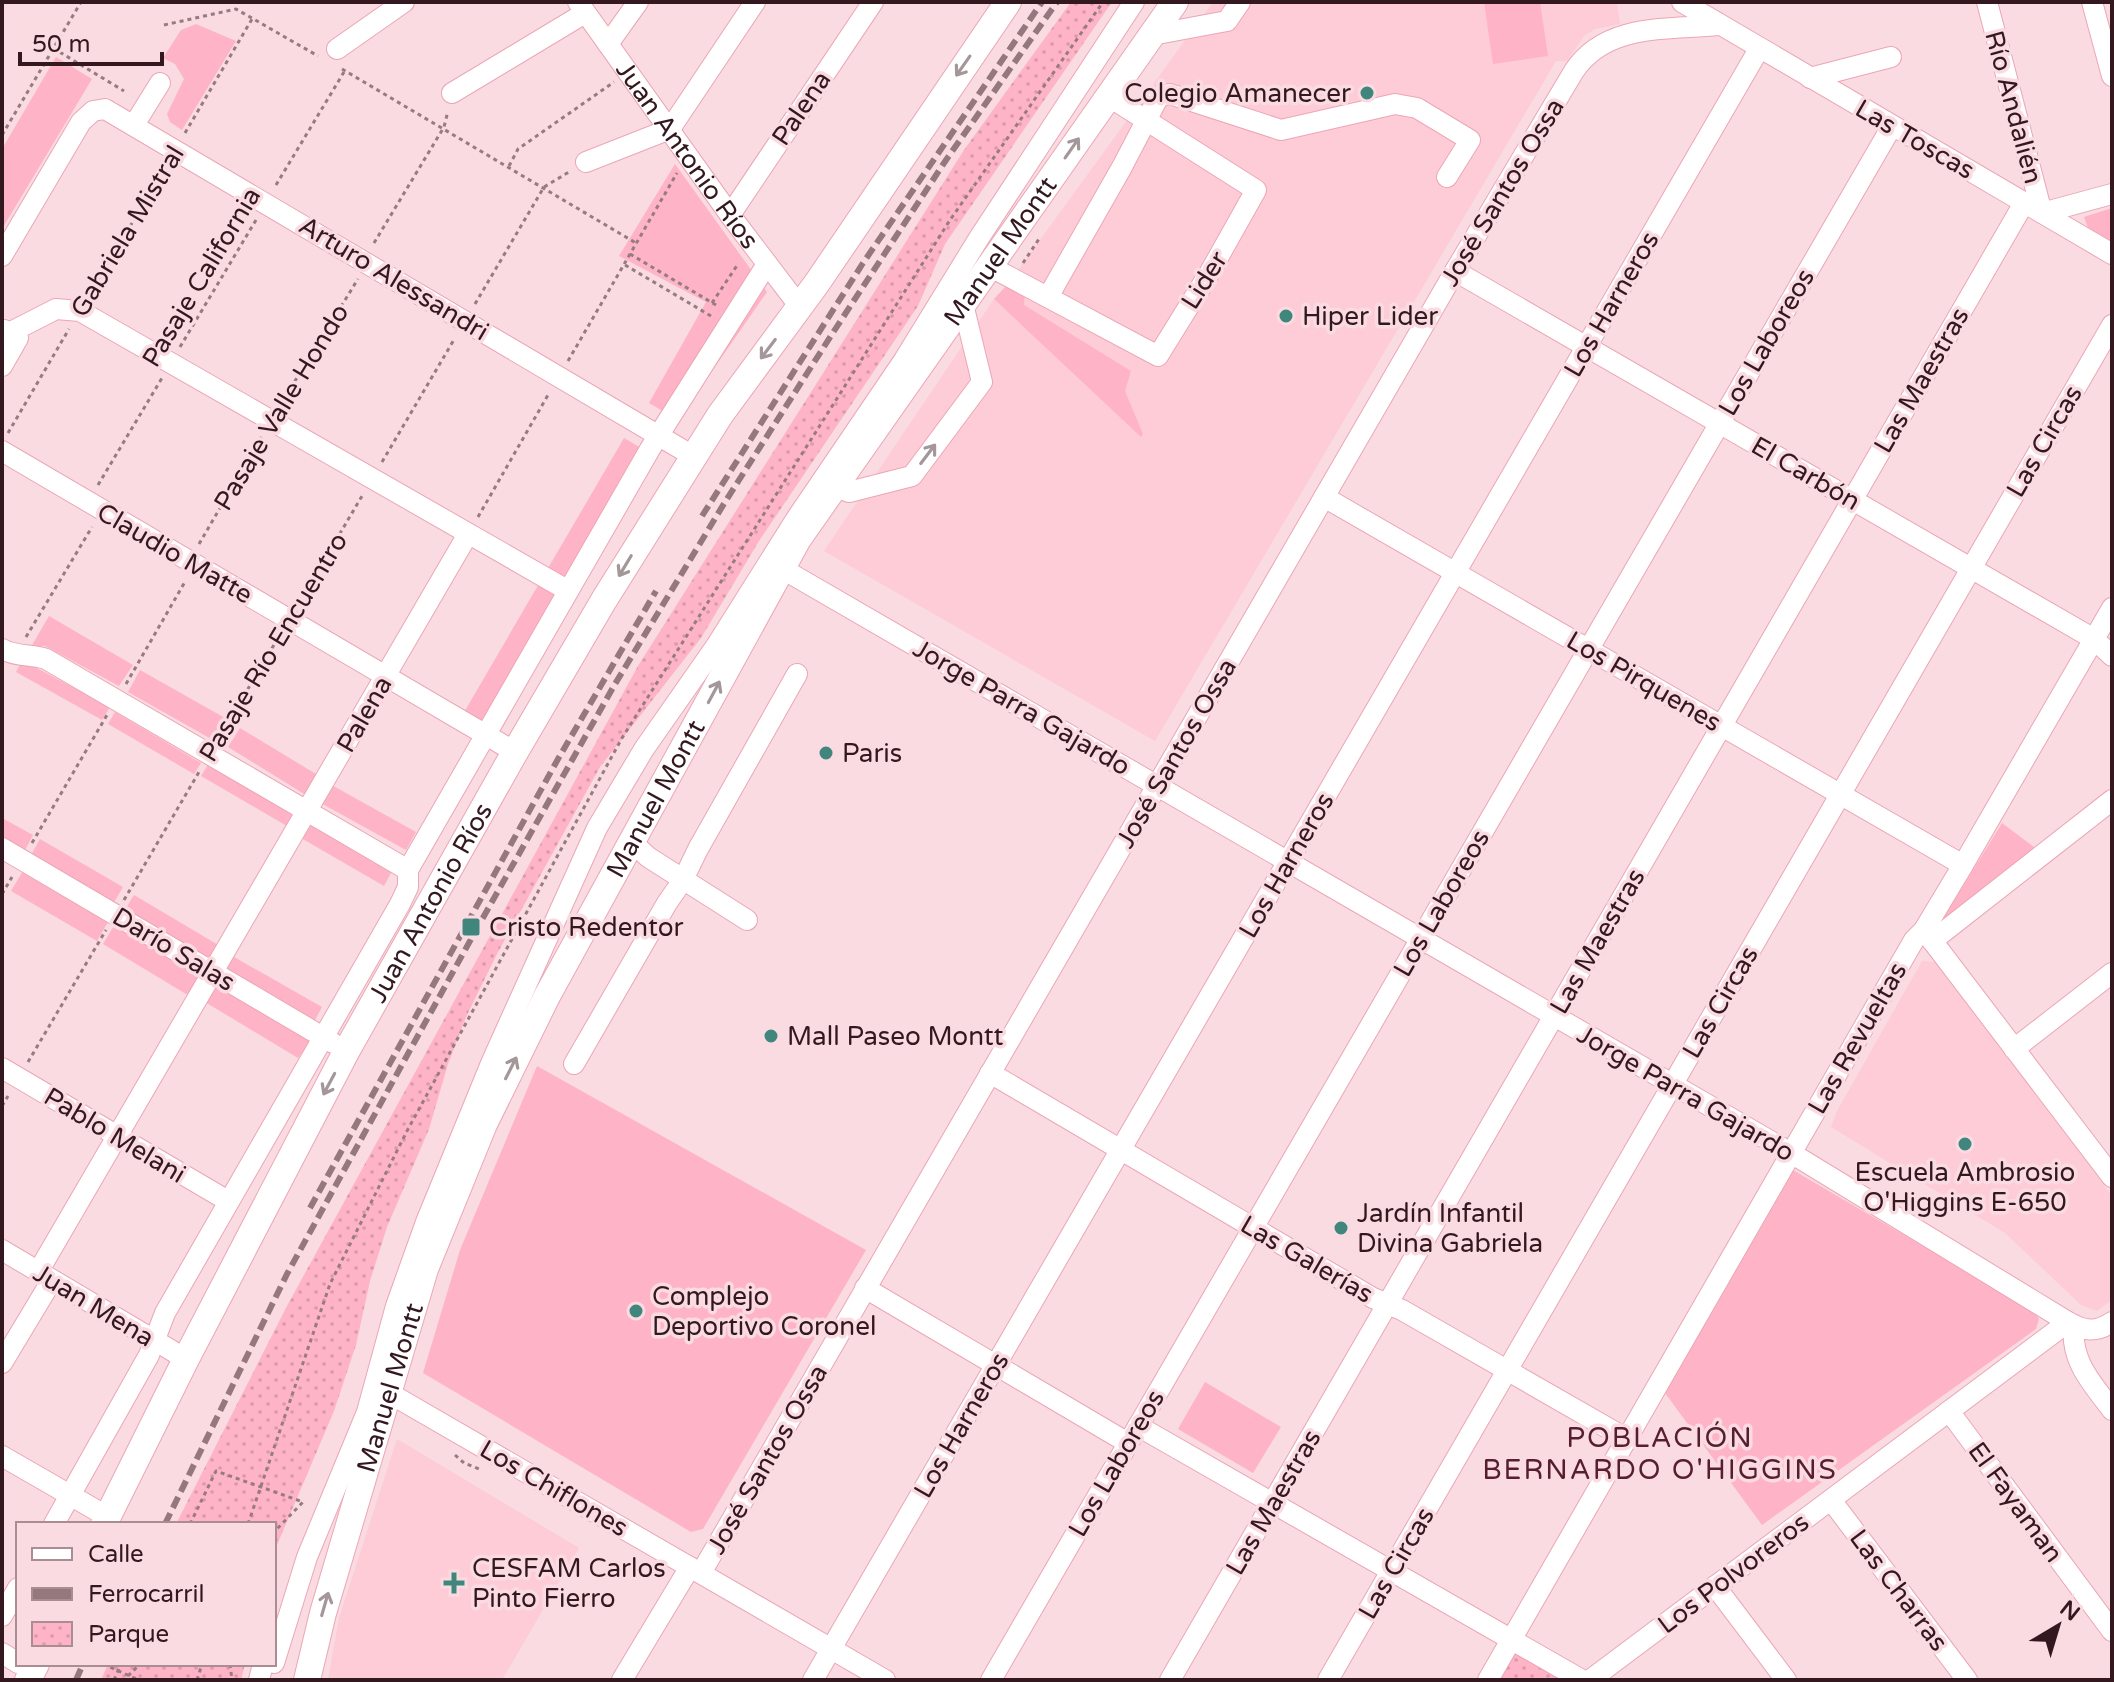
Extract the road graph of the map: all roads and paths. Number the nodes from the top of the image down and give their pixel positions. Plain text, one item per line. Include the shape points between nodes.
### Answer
1 (81, 2) edge
2 (404, 2) edge
3 (638, 2) edge
4 (755, 2) edge
5 (873, 2) edge
6 (1008, 2) edge
7 (1103, 2) edge
8 (1121, 2) edge
9 (1134, 2) edge
10 (1175, 2) edge
11 (1240, 2) edge
12 (1682, 2) edge
13 (1987, 2) edge
14 (2092, 2) edge
15 (582, 7) edge
16 (252, 19) junction
17 (164, 25) dead end
18 (1718, 25) junction
19 (1152, 35) junction
20 (608, 44) junction
21 (53, 48) junction
22 (1759, 49) junction
23 (329, 56) junction
24 (1891, 57) dead end
25 (345, 70) junction
26 (629, 72) junction
27 (2112, 76) edge
28 (1810, 78) junction
29 (160, 83) dead end
30 (124, 91) dead end
31 (452, 93) dead end
32 (1108, 96) junction
33 (1147, 120) junction
34 (134, 125) junction
35 (1892, 126) junction
36 (444, 127) junction
37 (670, 129) junction
38 (2, 135) edge
39 (176, 149) junction
40 (688, 154) junction
41 (586, 162) joint
42 (509, 166) junction
43 (1447, 177) dead end
44 (544, 187) junction
45 (2112, 194) edge
46 (266, 202) junction
47 (2033, 208) junction
48 (730, 215) junction
49 (636, 243) junction
50 (630, 254) junction
51 (2112, 254) edge
52 (2, 256) edge
53 (365, 261) junction
54 (624, 264) junction
55 (738, 264) dead end
56 (767, 264) junction
57 (989, 266) junction
58 (1455, 271) junction
59 (1048, 297) junction
60 (712, 303) junction
61 (963, 304) junction
62 (800, 307) junction
63 (80, 311) junction
64 (465, 321) junction
65 (731, 322) junction
66 (2112, 325) edge
67 (10, 333) edge
68 (1587, 346) junction
69 (170, 363) junction
70 (2, 366) edge
71 (560, 376) junction
72 (271, 420) junction
73 (1719, 423) junction
74 (659, 434) junction
75 (2, 443) edge
76 (2, 451) edge
77 (693, 456) junction
78 (372, 479) junction
79 (836, 487) junction
80 (1324, 497) junction
81 (1853, 500) junction
82 (95, 506) junction
83 (468, 534) junction
84 (192, 563) junction
85 (781, 568) junction
86 (1971, 568) junction
87 (1456, 573) junction
88 (567, 590) junction
89 (2112, 608) edge
90 (289, 620) junction
91 (2112, 626) edge
92 (2094, 639) junction
93 (1588, 649) junction
94 (9, 652) edge
95 (2112, 656) edge
96 (797, 674) dead end
97 (386, 677) junction
98 (117, 699) junction
99 (1722, 726) junction
100 (485, 735) junction
101 (515, 752) junction
102 (210, 753) junction
103 (1158, 786) junction
104 (1840, 795) junction
105 (2112, 800) edge
106 (308, 810) junction
107 (631, 841) junction
108 (2, 848) edge
109 (22, 860) junction
110 (1288, 861) junction
111 (1963, 865) junction
112 (408, 870) junction
113 (683, 880) junction
114 (2, 894) edge
115 (115, 915) junction
116 (747, 920) dead end
117 (1928, 935) junction
118 (1420, 938) junction
119 (214, 973) junction
120 (2112, 973) edge
121 (1554, 1016) junction
122 (323, 1038) junction
123 (2014, 1049) junction
124 (347, 1050) junction
125 (574, 1064) dead end
126 (10, 1073) edge
127 (990, 1073) junction
128 (1672, 1085) junction
129 (2, 1106) edge
130 (118, 1137) junction
131 (1121, 1150) junction
132 (1791, 1153) junction
133 (2108, 1163) edge
134 (228, 1201) junction
135 (1253, 1227) junction
136 (2, 1250) edge
137 (45, 1276) junction
138 (865, 1288) junction
139 (1387, 1304) junction
140 (2112, 1322) edge
141 (2078, 1326) junction
142 (154, 1340) junction
143 (186, 1359) junction
144 (2, 1363) edge
145 (996, 1365) junction
146 (1507, 1370) junction
147 (389, 1393) junction
148 (2112, 1410) edge
149 (1949, 1411) junction
150 (1133, 1434) junction
151 (1627, 1439) junction
152 (2, 1456) edge
153 (260, 1487) junction
154 (71, 1495) junction
155 (1831, 1500) junction
156 (1272, 1503) junction
157 (106, 1520) edge
158 (55, 1522) edge
159 (191, 1522) edge
160 (249, 1522) edge
161 (276, 1530) edge
162 (695, 1570) junction
163 (1391, 1571) junction
164 (1715, 1586) junction
165 (16, 1592) edge
166 (2, 1616) edge
167 (276, 1619) edge
168 (2112, 1631) edge
169 (1512, 1640) junction
170 (832, 1649) junction
171 (276, 1657) edge
172 (106, 1666) edge
173 (120, 1666) edge
174 (138, 1666) edge
175 (117, 1672) junction
176 (128, 1676) junction
177 (114, 1680) edge
178 (139, 1680) edge
179 (307, 1680) edge
180 (622, 1680) edge
181 (813, 1680) edge
182 (885, 1680) edge
183 (991, 1680) edge
184 (1170, 1680) edge
185 (1328, 1680) edge
186 (1488, 1680) edge
187 (1582, 1680) edge
188 (1590, 1680) edge
189 (1786, 1680) edge
190 (1967, 1680) edge

1 - 21 path
2 - 23 street
3 - 20 street
4 - 37 street
5 - 48 street, Palena
6 -> 62 main road, Juan Antonio Ríos
7 - 153 path via 950,220 622,738 383,1176 330,1284
8 - 167 street, Manuel Montt via 961,242 899,350 635,745 575,851 419,1208 351,1426 303,1538
9 - 171 street, Manuel Montt via 597,828 426,1222 367,1412 307,1557
10 - 19 main road, Manuel Montt
11 - 19 street via 1227,21
12 - 18 street, Las Toscas
13 - 47 street, Río Andalién
14 - 27 street
15 - 20 street, Juan Antonio Ríos
15 - 31 street
16 - 17 path via 236,9
16 - 23 path
16 - 39 path, Gabriela Mistral
18 - 22 street, Las Toscas
18 - 58 street, José Santos Ossa via 1627,33 1587,53
19 - 32 main road, Manuel Montt
20 - 26 street, Juan Antonio Ríos
21 - 30 path
21 - 38 path
22 - 28 street, Las Toscas
22 - 68 street, Los Harneros
23 - 25 path
24 - 28 street
25 - 36 path
25 - 46 path, Pasaje California
26 - 37 street, Juan Antonio Ríos
26 - 42 path via 518,149
28 - 35 street, Las Toscas
29 - 34 street
32 - 33 street, Lider
57 -> 32 main road, Manuel Montt
33 - 43 street via 1159,96 1170,94 1281,130 1395,104 1417,108 1470,140
33 - 59 street
33 - 59 street, Lider via 1256,190 1233,233 1158,356
34 - 39 street, Arturo Alessandri
34 - 52 street, Arturo Alessandri via 105,109 81,122
35 - 47 street, Las Toscas
35 - 73 street, Los Laboreos
36 - 42 path
36 - 53 path, Pasaje Valle Hondo
37 - 40 street, Juan Antonio Ríos
37 - 41 street
39 - 46 street, Arturo Alessandri
39 - 63 path, Gabriela Mistral
40 - 48 street, Juan Antonio Ríos
40 - 49 path
41 - 44 path
42 - 44 path
44 - 49 path
44 - 64 path, Pasaje Río Encuentro
45 - 47 street
46 - 53 street, Arturo Alessandri
46 - 69 path, Pasaje California
47 - 51 street, Las Toscas
47 - 81 street, Las Maestras
48 - 56 street, Juan Antonio Ríos
49 - 50 path
50 - 54 path
50 - 60 path
53 - 64 street, Arturo Alessandri
53 - 72 path, Pasaje Valle Hondo
54 - 65 path
54 - 71 path
55 - 60 path
56 - 62 street, Juan Antonio Ríos
56 - 65 street
57 - 59 street, Lider
57 - 61 main road, Manuel Montt
58 - 68 street, El Carbón
58 - 80 street, José Santos Ossa
60 - 65 path
61 - 79 main road, Manuel Montt
79 -> 61 street via 849,492 912,476 982,382
62 -> 77 main road, Juan Antonio Ríos
63 - 67 street via 56,309
63 - 69 street
63 - 75 path, Gabriela Mistral
64 - 71 street, Arturo Alessandri
64 - 78 path, Pasaje Río Encuentro
65 - 74 street
66 - 86 street, Las Circas
67 - 70 street
68 - 73 street, El Carbón
68 - 87 street, Los Harneros
69 - 72 street
69 - 82 path, Pasaje California
71 - 74 street, Arturo Alessandri
71 - 83 path
72 - 78 street
72 - 84 path, Pasaje Valle Hondo
73 - 81 street, El Carbón
73 - 93 street, Los Laboreos
74 - 77 street, Arturo Alessandri
74 - 88 street
76 - 82 street, Claudio Matte
77 -> 101 main road, Juan Antonio Ríos
78 - 83 street
78 - 90 path, Pasaje Río Encuentro
79 - 85 main road, Manuel Montt
80 - 87 street, Los Pirquenes
80 - 103 street, José Santos Ossa
81 - 86 street, El Carbón
81 - 99 street, Las Maestras
82 - 84 street, Claudio Matte
82 - 94 path, Pasaje California
83 - 88 street
83 - 97 street, Palena
84 - 90 street, Claudio Matte
84 - 98 path, Pasaje Valle Hondo
85 - 103 street, Jorge Parra Gajardo
107 -> 85 main road, Manuel Montt
86 - 92 street, El Carbón
86 - 104 street, Las Circas
87 - 93 street, Los Pirquenes
87 - 110 street, Los Harneros
88 - 100 street
89 - 92 street, Las Revueltas
90 - 97 street, Claudio Matte
90 - 102 path, Pasaje Río Encuentro
91 - 92 street
92 - 95 street, El Carbón
92 - 111 street, Las Revueltas
93 - 99 street, Los Pirquenes
93 - 118 street, Los Laboreos
94 - 98 street via 46,659
96 - 113 street
97 - 100 street, Claudio Matte
97 - 106 street, Palena
98 - 102 street
98 - 109 path, Pasaje Valle Hondo
99 - 104 street, Los Pirquenes
99 - 121 street, Las Maestras
100 - 101 street, Claudio Matte
100 - 112 street
101 - 124 main road, Juan Antonio Ríos
102 - 106 street
102 - 115 path, Pasaje Río Encuentro
103 - 110 street, Jorge Parra Gajardo
103 - 127 street, José Santos Ossa
104 - 111 street, Los Pirquenes
104 - 128 street, Las Circas
105 - 117 street
106 - 112 street
106 - 119 street, Palena
107 - 113 street
147 -> 107 main road, Manuel Montt via 425,1269 484,1124
108 - 109 street, Darío Salas
109 - 114 path, Pasaje Valle Hondo
109 - 115 street, Darío Salas
110 - 118 street, Jorge Parra Gajardo
110 - 131 street, Los Harneros
111 - 117 street, Las Revueltas
112 - 122 street via 400,904
113 - 116 street
113 - 125 street
115 - 119 street, Darío Salas
115 - 126 path, Pasaje Río Encuentro
117 - 123 street
117 - 132 street, Las Revueltas via 1914,940
118 - 121 street, Jorge Parra Gajardo
118 - 135 street, Los Laboreos
119 - 122 street, Darío Salas
119 - 130 street, Palena
120 - 123 street
121 - 128 street, Jorge Parra Gajardo
121 - 139 street, Las Maestras
122 - 124 street, Darío Salas
122 - 134 street
123 - 133 street
124 -> 143 main road, Juan Antonio Ríos
126 - 129 path, Pasaje Río Encuentro
126 - 130 street, Pablo Melani
127 - 131 street, Las Galerías
127 - 138 street, José Santos Ossa
128 - 132 street, Jorge Parra Gajardo
128 - 146 street, Las Circas
130 - 134 street, Pablo Melani
130 - 137 street, Palena
131 - 135 street, Las Galerías
131 - 145 street, Los Harneros
132 - 141 street, Jorge Parra Gajardo
132 - 151 street, Las Revueltas
134 - 142 street
135 - 139 street, Las Galerías
135 - 150 street, Los Laboreos
136 - 137 street, Juan Mena
137 - 142 street, Juan Mena
137 - 144 street, Palena
138 - 145 street
138 - 162 street, José Santos Ossa
139 - 146 street, Las Galerías
139 - 156 street, Las Maestras
140 - 141 street, Los Polvoreros
141 - 148 street via 2077,1359
141 - 149 street, Los Polvoreros
142 - 143 street, Juan Mena
142 - 154 street
143 - 157 main road, Juan Antonio Ríos
145 - 150 street
145 - 170 street, Los Harneros
146 - 151 street, Las Galerías
146 - 163 street, Las Circas
147 - 162 street, Los Chiflones
179 -> 147 main road, Manuel Montt
149 - 155 street, Los Polvoreros
149 - 168 street, El Fayaman
150 - 156 street
150 - 183 street, Los Laboreos
151 - 169 street, Las Revueltas
152 - 154 street
153 - 159 path via 216,1471
153 - 160 path
153 - 161 path via 303,1502
154 - 157 street
154 - 158 street
155 - 164 street, Los Polvoreros
155 - 190 street, Las Charras
156 - 163 street
156 - 184 street, Las Maestras
162 - 170 street, Los Chiflones
162 - 180 street, José Santos Ossa
163 - 169 street
163 - 185 street, Las Circas
164 - 188 street, Los Polvoreros
164 - 189 street
165 - 166 street
169 - 186 street, Las Revueltas
169 - 187 street
170 - 181 street, Los Harneros
170 - 182 street, Los Chiflones
172 - 175 path
173 - 175 path
174 - 176 path
175 - 176 path
175 - 177 path
176 - 178 path

